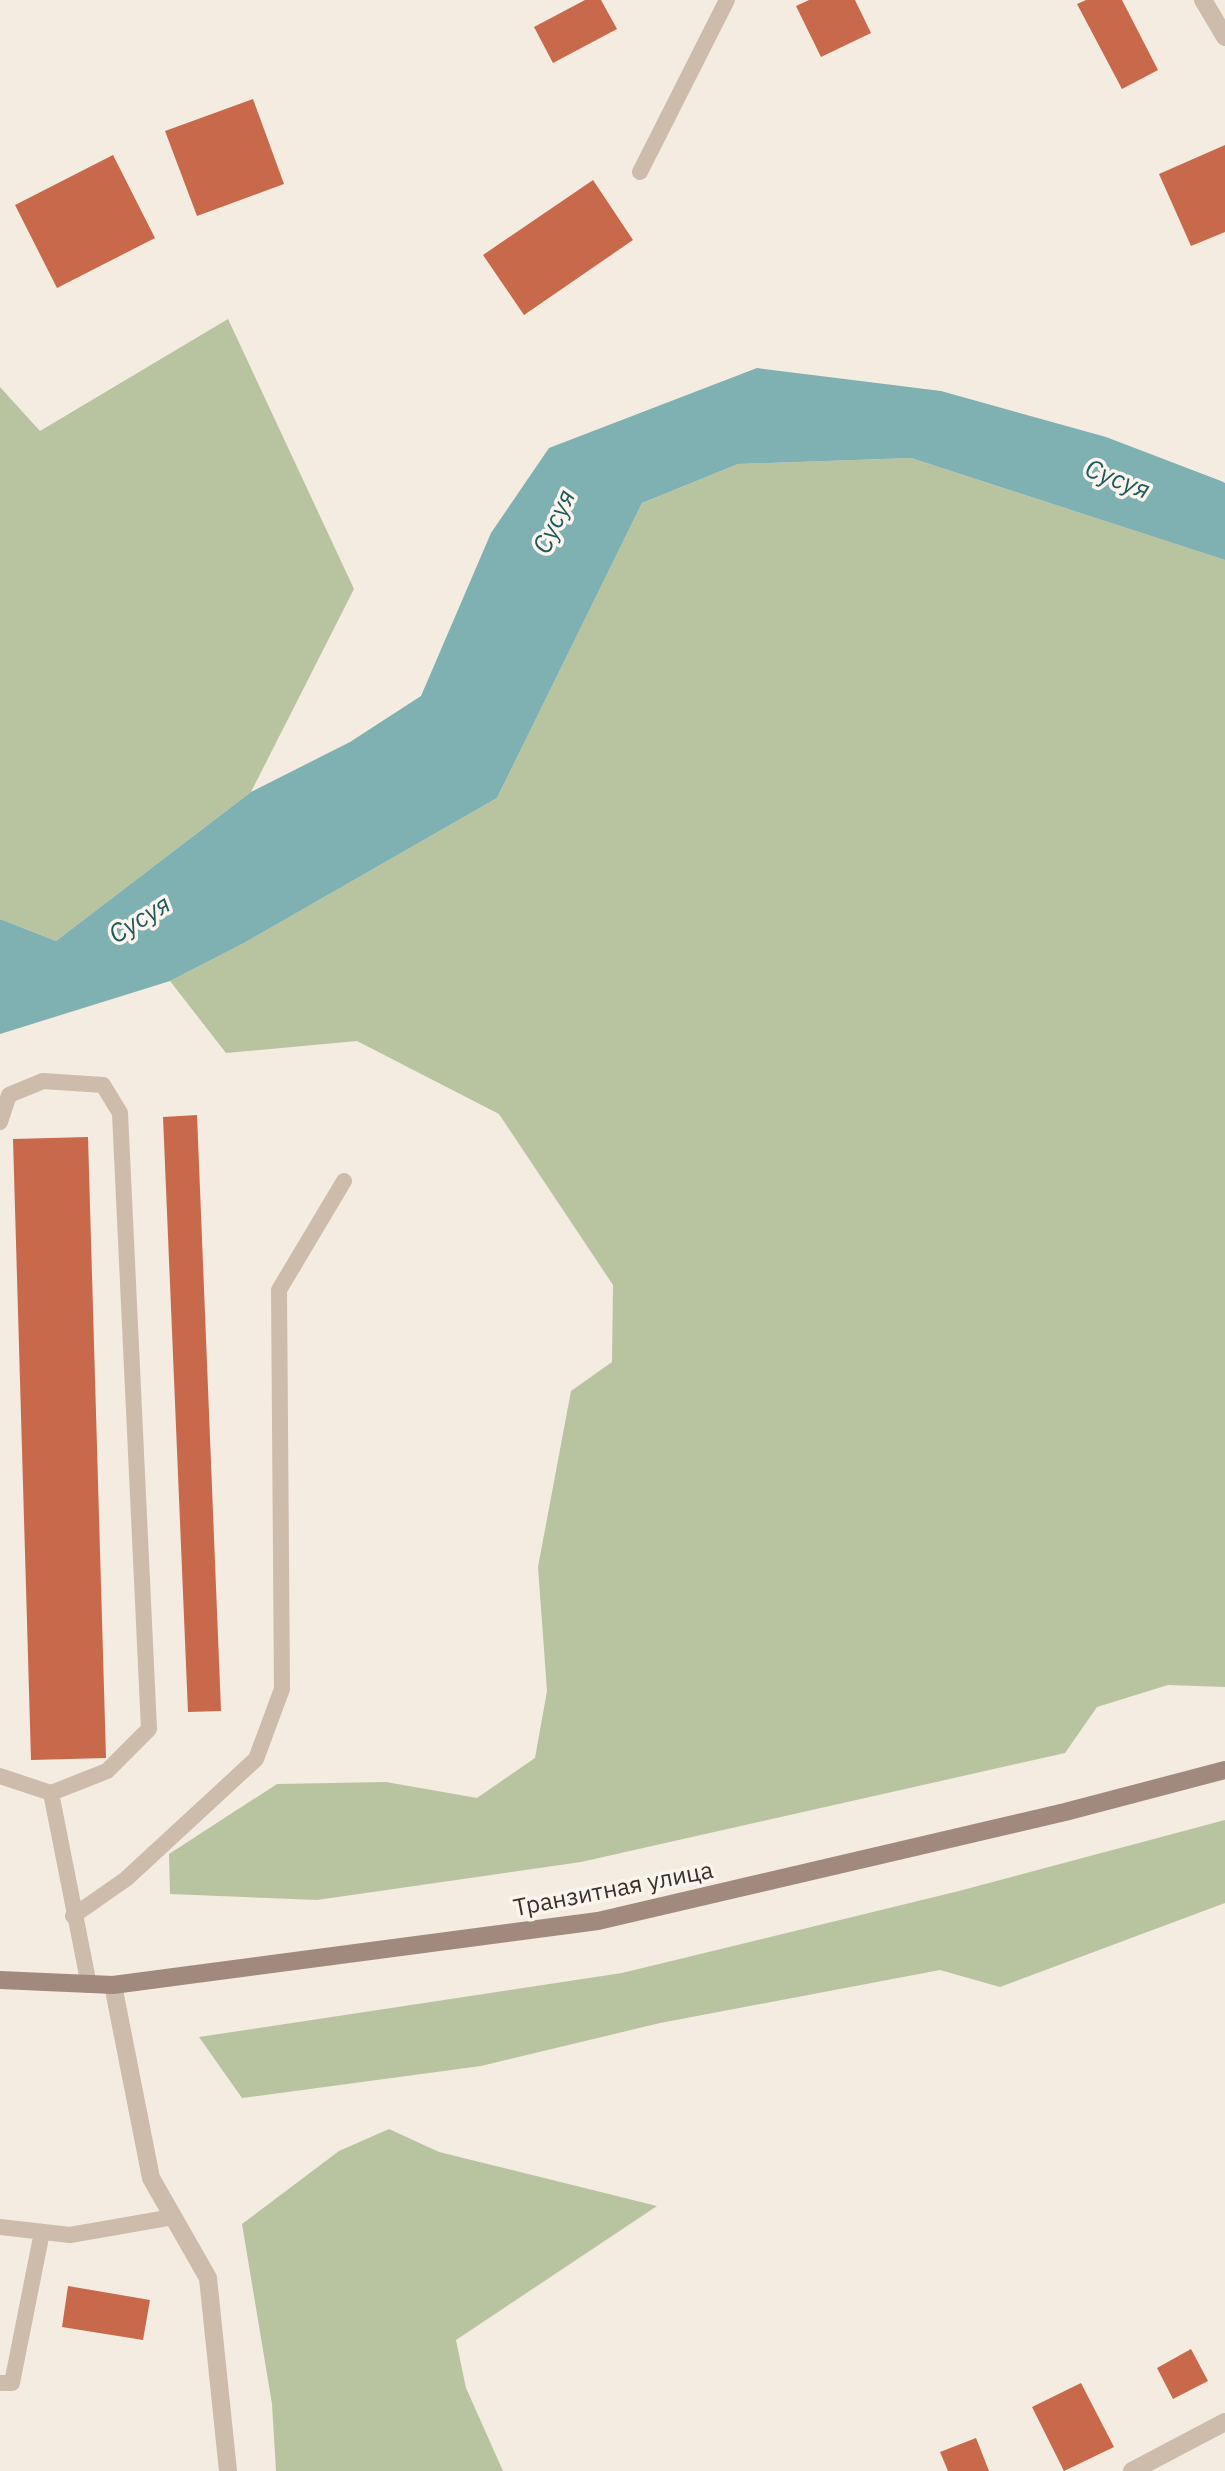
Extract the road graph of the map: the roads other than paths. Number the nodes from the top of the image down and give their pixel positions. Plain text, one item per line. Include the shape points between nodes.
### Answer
1 (727, 0) edge
2 (1203, 0) edge
3 (1225, 37) edge
4 (640, 172) dead end
5 (0, 1122) edge
6 (344, 1181) dead end
7 (1225, 1770) edge
8 (0, 1776) edge
9 (51, 1793) junction
10 (73, 1916) junction
11 (0, 1980) edge
12 (89, 1985) junction
13 (113, 1985) junction
14 (173, 2217) junction
15 (0, 2227) edge
16 (41, 2232) junction
17 (0, 2383) edge
18 (1225, 2422) edge
19 (228, 2471) edge
20 (1132, 2471) edge

1 - 4 lane
2 - 3 street
5 - 9 lane via 9,1095 43,1082 103,1085 120,1113 149,1728 107,1771
6 - 10 lane via 279,1290 282,1689 256,1759 126,1879
7 - 13 main road, Транзитная улица via 598,1921
8 - 9 lane
9 - 10 lane
10 - 12 lane
11 - 12 main road, Транзитная улица
12 - 13 main road, Транзитная улица
13 - 14 street via 152,2178
14 - 16 lane via 70,2235
14 - 19 street via 208,2278
15 - 16 lane
16 - 17 lane via 12,2383
18 - 20 street

